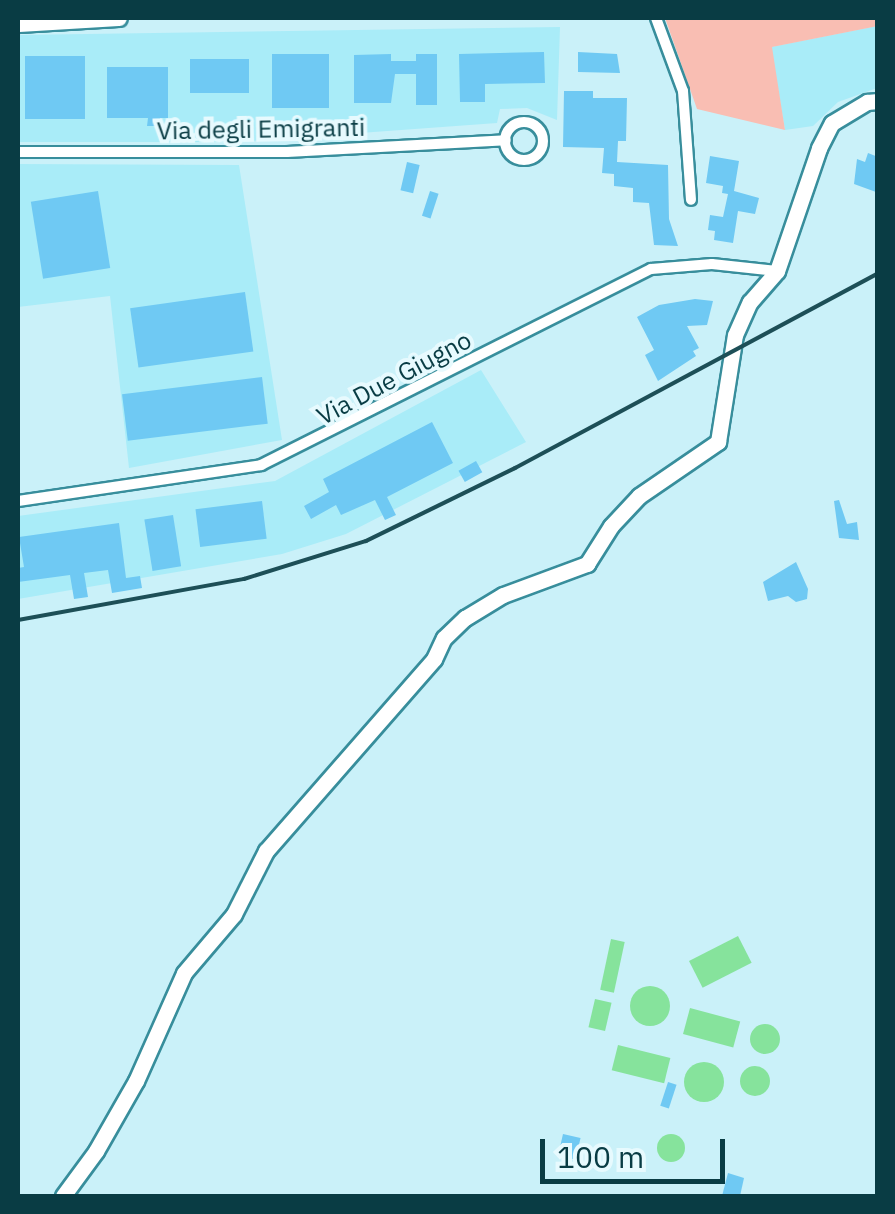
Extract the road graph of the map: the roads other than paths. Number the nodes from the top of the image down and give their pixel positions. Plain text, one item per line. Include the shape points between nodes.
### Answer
1 (119, 18) edge
2 (656, 18) edge
3 (18, 24) edge
4 (878, 101) edge
5 (506, 140) dead end
6 (18, 152) edge
7 (691, 200) dead end
8 (776, 270) junction
9 (18, 501) edge
10 (64, 1196) edge

1 - 3 street
2 - 7 street via 683,91
4 - 8 street via 832,123
5 - 6 street, Via degli Emigranti via 287,152
8 - 9 street, Via Due Giugno via 651,268 261,465
8 - 10 street via 735,335 718,442 638,496 587,564 503,595 444,638 434,658 266,851 234,914 184,973 136,1081

